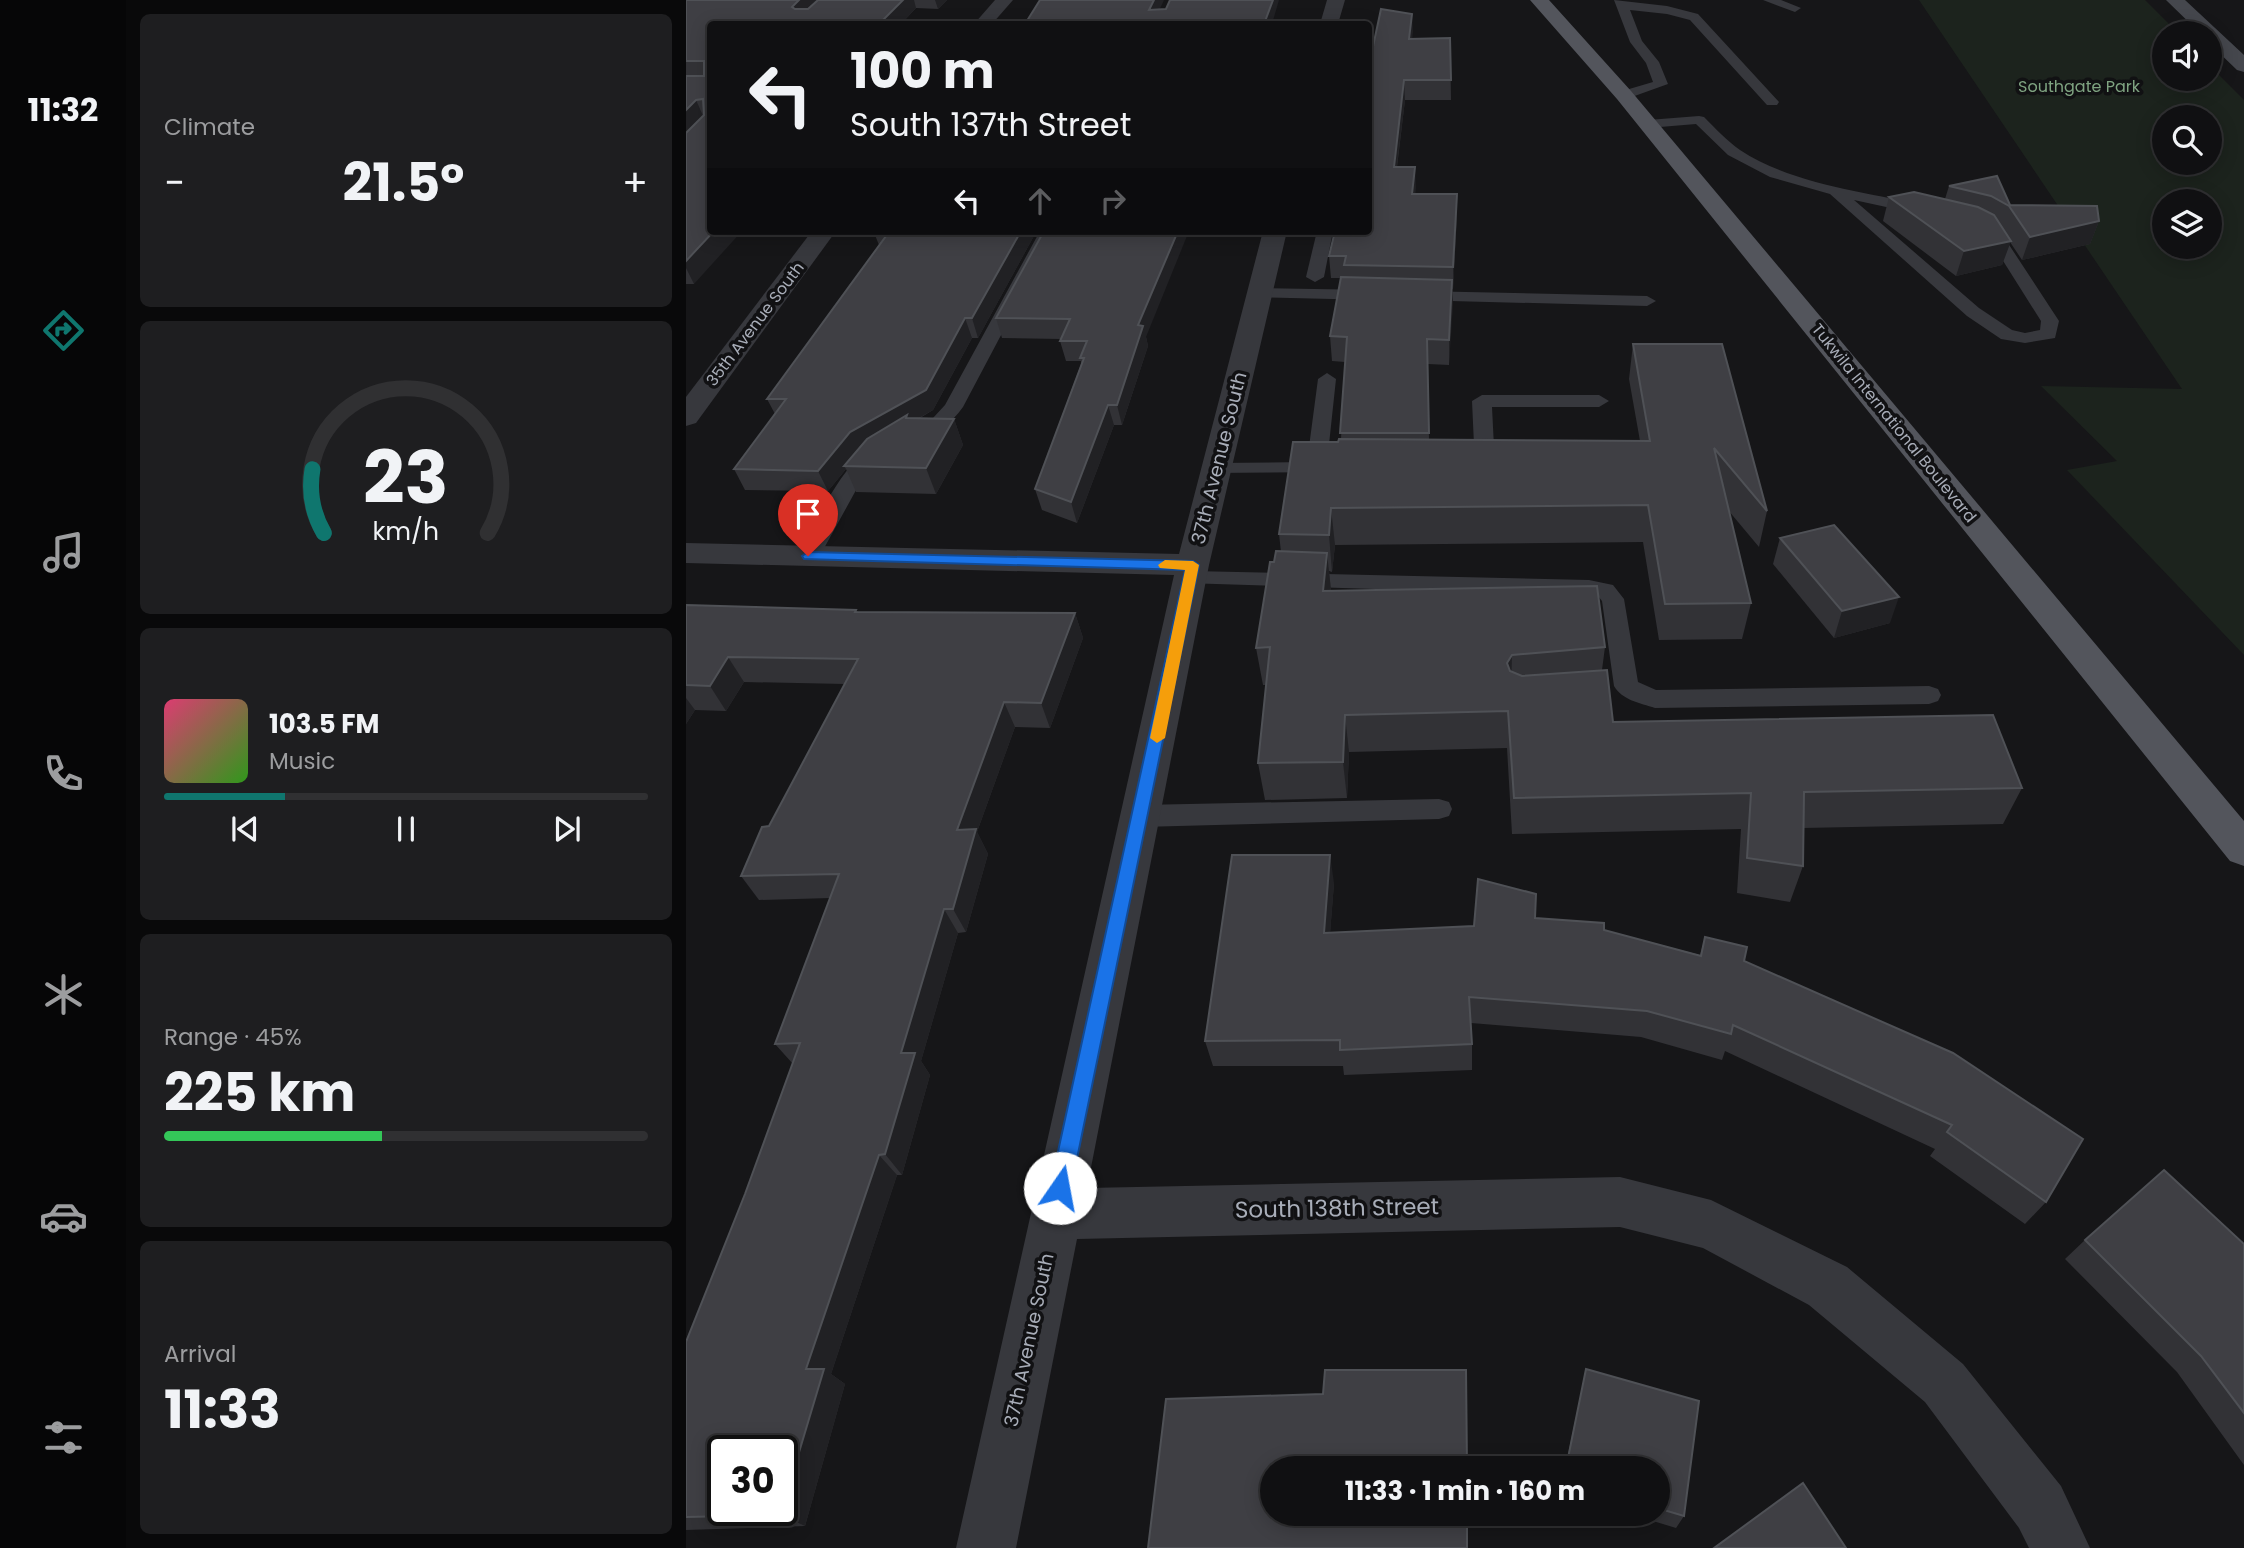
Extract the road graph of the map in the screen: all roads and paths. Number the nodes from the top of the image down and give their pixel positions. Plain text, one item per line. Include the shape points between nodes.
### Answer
1 (1004, 0) edge
2 (1336, 0) edge
3 (1539, 0) edge
4 (1769, 0) edge
5 (2175, 0) edge
6 (1621, 3) edge
7 (1795, 8) dead end
8 (986, 21) edge
9 (1330, 21) edge
10 (2197, 21) edge
11 (2222, 45) edge
12 (2244, 66) edge
13 (1624, 95) junction
14 (1772, 102) dead end
15 (1648, 124) junction
16 (1835, 191) junction
17 (1934, 213) edge
18 (1967, 221) edge
19 (821, 235) edge
20 (1046, 235) edge
21 (1274, 235) edge
22 (1324, 235) edge
23 (1315, 277) dead end
24 (1260, 293) junction
25 (1647, 301) dead end
26 (1327, 379) dead end
27 (1599, 401) dead end
28 (686, 417) edge
29 (1459, 467) edge
30 (1485, 467) junction
31 (1512, 467) edge
32 (1316, 468) junction
33 (1342, 468) edge
34 (1217, 469) junction
35 (686, 553) edge
36 (808, 556) junction
37 (1192, 572) junction
38 (1637, 693) junction
39 (1929, 695) dead end
40 (1598, 696) edge
41 (1439, 809) dead end
42 (1141, 816) junction
43 (2244, 850) edge
44 (1055, 1214) junction
45 (986, 1548) edge
46 (2060, 1548) edge

1 - 8 street
2 - 9 street
3 - 13 main road, Tukwila International Boulevard
4 - 7 lane
5 - 10 street
6 - 13 lane via 1636,42 1652,62 1661,84
6 - 14 lane via 1694,17
11 - 12 street
13 - 15 main road, Tukwila International Boulevard
15 - 16 lane via 1699,120 1732,152 1775,174
15 - 43 main road, Tukwila International Boulevard
16 - 17 lane
16 - 18 lane via 1984,320 2007,335 2049,334 2050,321 1994,234
19 - 28 street, 35th Avenue South
20 - 36 lane via 953,407 940,422 879,451 858,469
21 - 24 street, 37th Avenue South
22 - 23 lane
24 - 25 lane
24 - 34 street, 37th Avenue South
26 - 32 lane
27 - 30 lane via 1482,401
29 - 30 lane
30 - 31 lane
32 - 33 lane
32 - 34 lane
34 - 37 street, 37th Avenue South
35 - 36 street
36 - 37 street
37 - 38 lane via 1605,590 1613,599 1626,685
37 - 42 street, 37th Avenue South
38 - 39 lane via 1656,699
38 - 40 lane
41 - 42 lane
42 - 44 street, 37th Avenue South
44 - 45 street, 37th Avenue South
44 - 46 street, South 138th Street via 1620,1202 1711,1225 1828,1286 1944,1383 2040,1507

